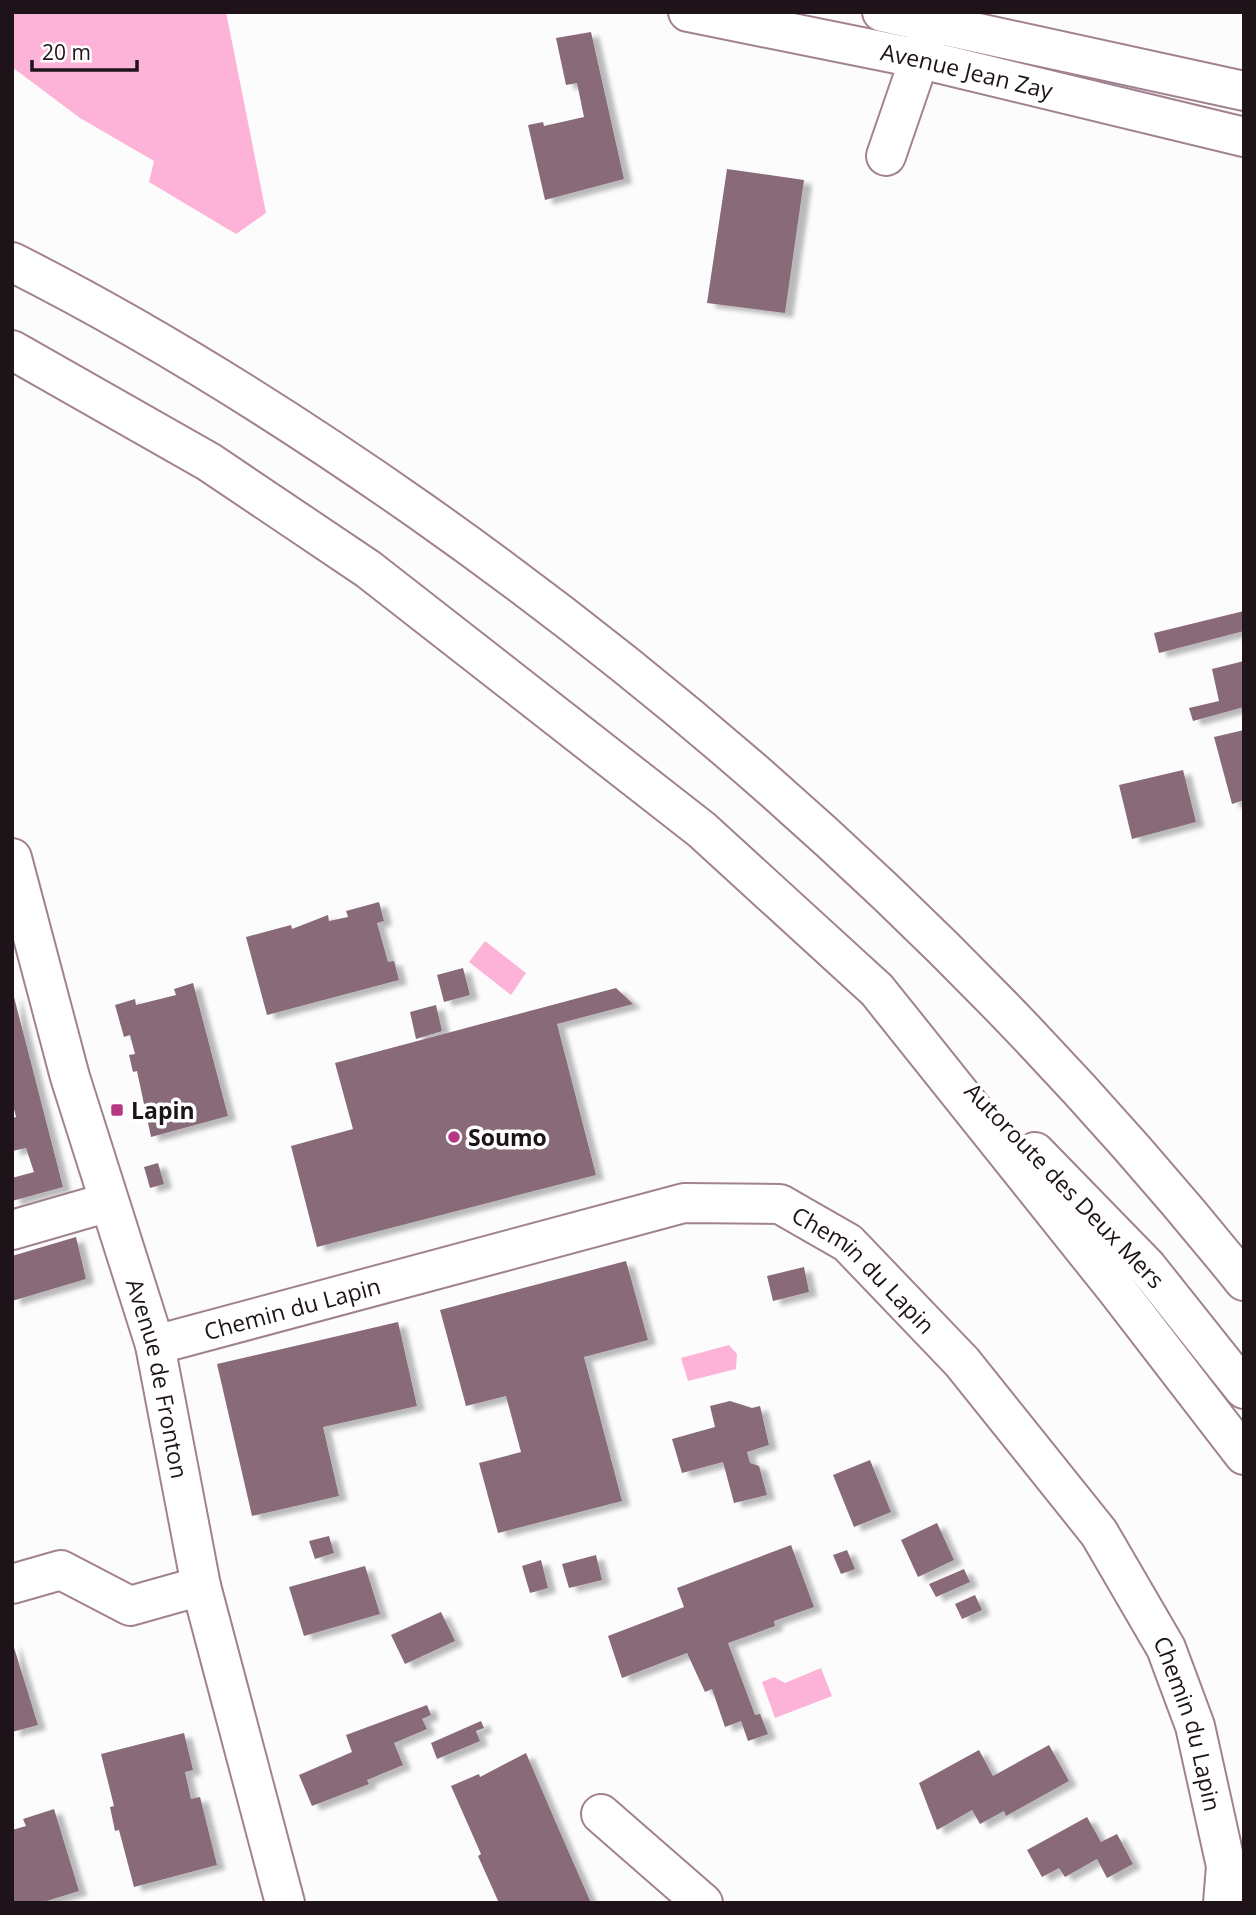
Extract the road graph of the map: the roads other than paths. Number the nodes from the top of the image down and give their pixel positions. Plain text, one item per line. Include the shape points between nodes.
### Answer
1 (688, 12) edge
2 (882, 12) edge
3 (931, 23) junction
4 (921, 59) junction
5 (1244, 91) edge
6 (1244, 137) edge
7 (887, 156) dead end
8 (12, 262) edge
9 (12, 351) edge
10 (12, 858) edge
11 (877, 990) junction
12 (109, 1202) junction
13 (12, 1230) edge
14 (1244, 1281) edge
15 (155, 1345) junction
16 (1244, 1389) edge
17 (1244, 1455) edge
18 (12, 1584) edge
19 (201, 1586) junction
20 (601, 1814) dead end
21 (285, 1903) edge
22 (704, 1903) edge
23 (1223, 1903) edge

1 - 4 main road, Avenue Jean Zay
2 - 3 main road, Avenue Jean Zay
3 - 4 main road
3 - 5 main road, Avenue Jean Zay
4 - 6 main road, Avenue Jean Zay
4 - 7 main road
8 - 14 main road via 87,300 268,407 533,590 653,687 758,774 1031,1035 1166,1185
9 - 11 main road via 209,462 368,569 702,830
10 - 12 main road, Avenue de Fronton via 70,1077
11 - 16 main road, Autoroute des Deux Mers via 1147,1267
11 - 17 main road
12 - 13 main road
12 - 15 main road, Avenue de Fronton
15 - 19 main road, Avenue de Fronton
15 - 23 main road, Chemin du Lapin via 684,1203 780,1204 848,1243 962,1362 1099,1534 1166,1648 1195,1726 1226,1866
18 - 19 main road via 61,1570 130,1606
19 - 21 main road, Avenue de Fronton
20 - 22 main road

